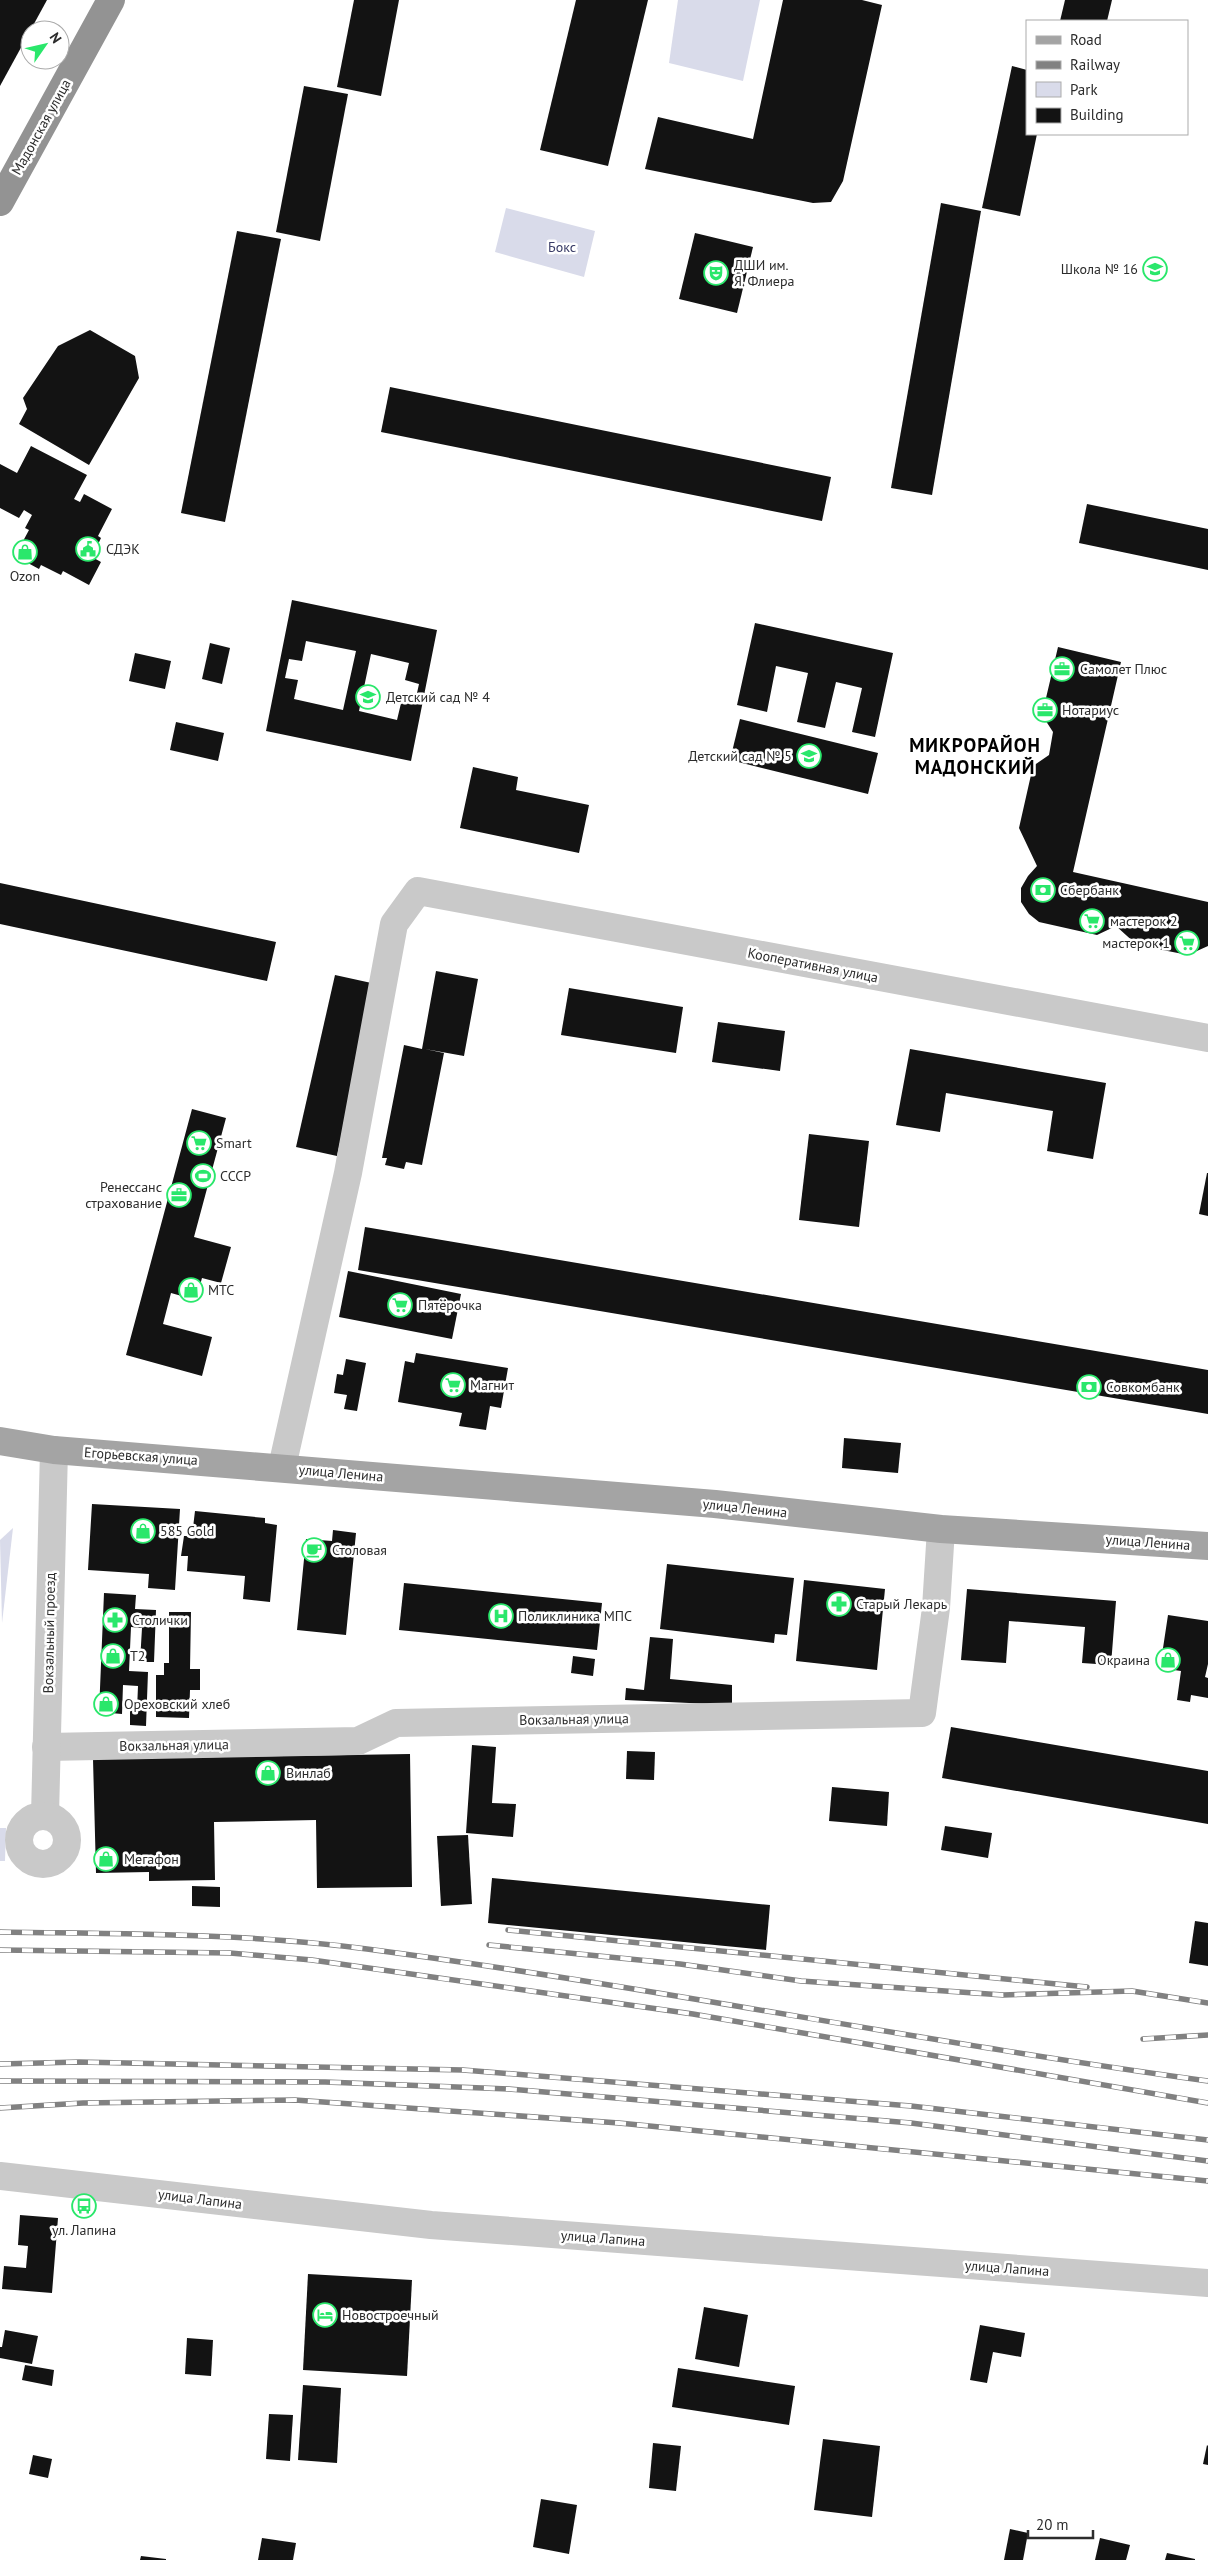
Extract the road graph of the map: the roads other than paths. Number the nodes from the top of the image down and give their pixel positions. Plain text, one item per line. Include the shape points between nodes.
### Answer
1 (111, 0) edge
2 (0, 202) edge
3 (1208, 1038) edge
4 (0, 1441) edge
5 (54, 1450) junction
6 (282, 1467) junction
7 (941, 1529) junction
8 (1208, 1546) edge
9 (46, 1747) junction
10 (45, 1816) dead end
11 (0, 2176) edge
12 (1208, 2283) edge

1 - 2 highway, Мадонская улица
3 - 6 street, Кооперативная улица via 418,891 394,924 348,1173
4 - 5 main road, Егорьевская улица
5 - 6 main road, Егорьевская улица
5 - 9 street, Вокзальный проезд
6 - 7 main road, улица Ленина via 716,1504
7 - 8 main road, улица Ленина
7 - 9 street, Вокзальная улица via 936,1608 922,1713 396,1722 358,1741
9 - 10 street, Вокзальный проезд
11 - 12 street, улица Лапина via 431,2225

